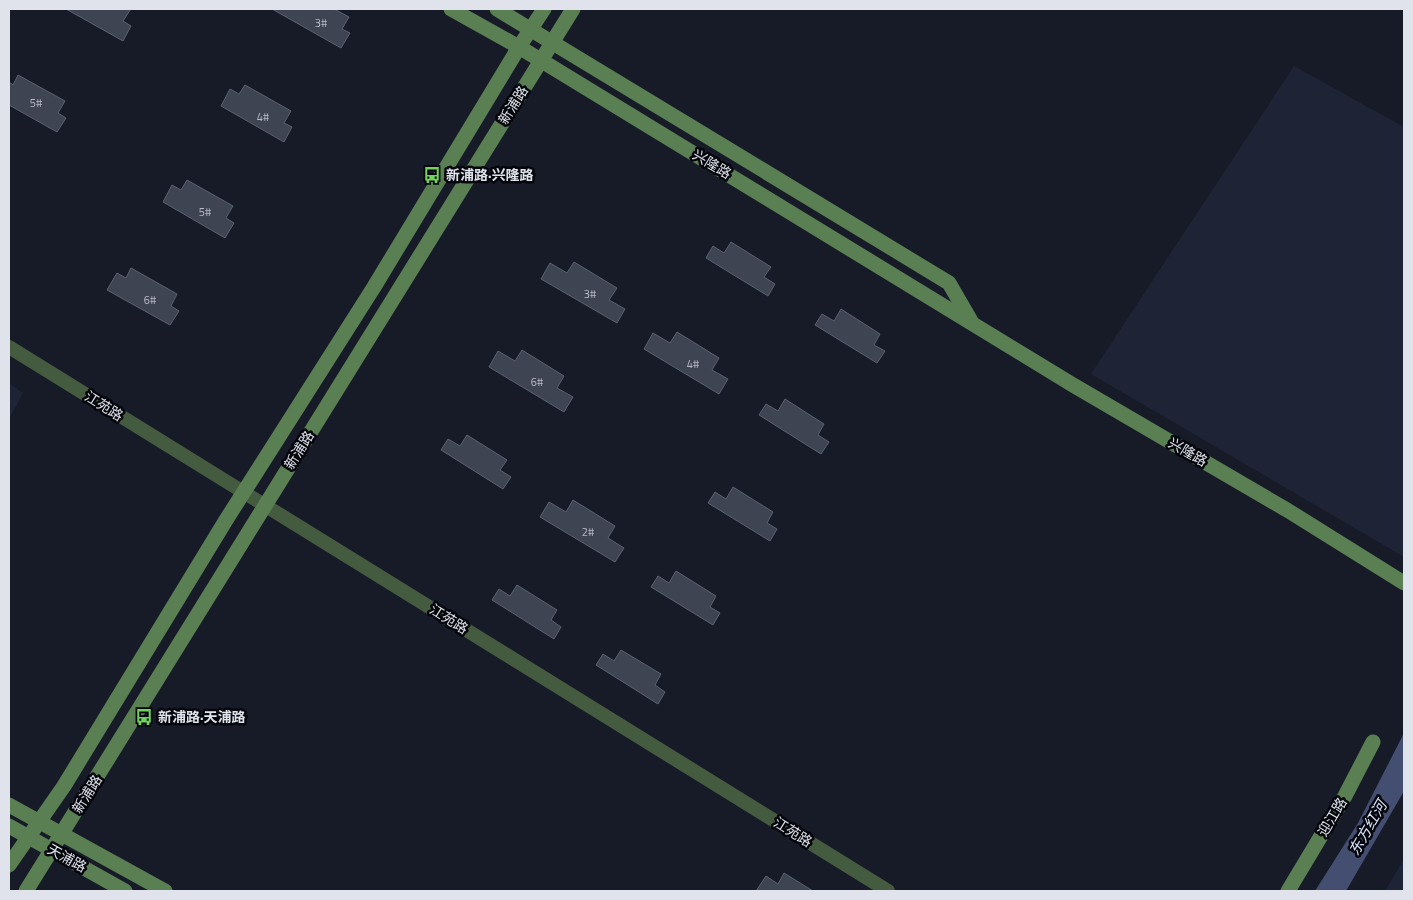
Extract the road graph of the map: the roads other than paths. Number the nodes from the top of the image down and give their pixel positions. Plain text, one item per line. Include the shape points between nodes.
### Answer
1 (451, 9) edge
2 (498, 9) edge
3 (544, 9) edge
4 (573, 9) edge
5 (531, 29) junction
6 (552, 42) junction
7 (519, 47) junction
8 (541, 60) junction
9 (972, 323) junction
10 (9, 347) edge
11 (244, 492) junction
12 (265, 505) junction
13 (1404, 583) edge
14 (1373, 742) dead end
15 (9, 805) edge
16 (39, 822) junction
17 (9, 826) edge
18 (62, 834) junction
19 (29, 837) junction
20 (52, 850) junction
21 (9, 865) edge
22 (26, 891) edge
23 (125, 891) edge
24 (165, 891) edge
25 (888, 891) edge
26 (1288, 891) edge

1 - 7 main road, 兴隆路
2 - 5 main road, 兴隆路
3 - 5 main road, 新浦路
4 - 6 main road, 新浦路
5 - 6 main road, 兴隆路
5 - 7 main road, 新浦路
6 - 8 main road, 新浦路
6 - 9 main road, 兴隆路 via 949,283
7 - 8 main road, 兴隆路
7 - 11 main road, 新浦路 via 374,287
8 - 9 main road, 兴隆路
8 - 12 main road, 新浦路
9 - 13 main road, 兴隆路
10 - 11 street, 江苑路
11 - 12 street, 江苑路
11 - 16 main road, 新浦路
12 - 18 main road, 新浦路
12 - 25 street, 江苑路
14 - 26 main road, 迎江路
15 - 16 main road
16 - 18 main road
16 - 19 main road, 新浦路
17 - 19 main road, 天浦路
18 - 20 main road, 新浦路
18 - 24 main road
19 - 20 main road, 天浦路
19 - 21 main road, 新浦路
20 - 22 main road, 新浦路
20 - 23 main road, 天浦路

